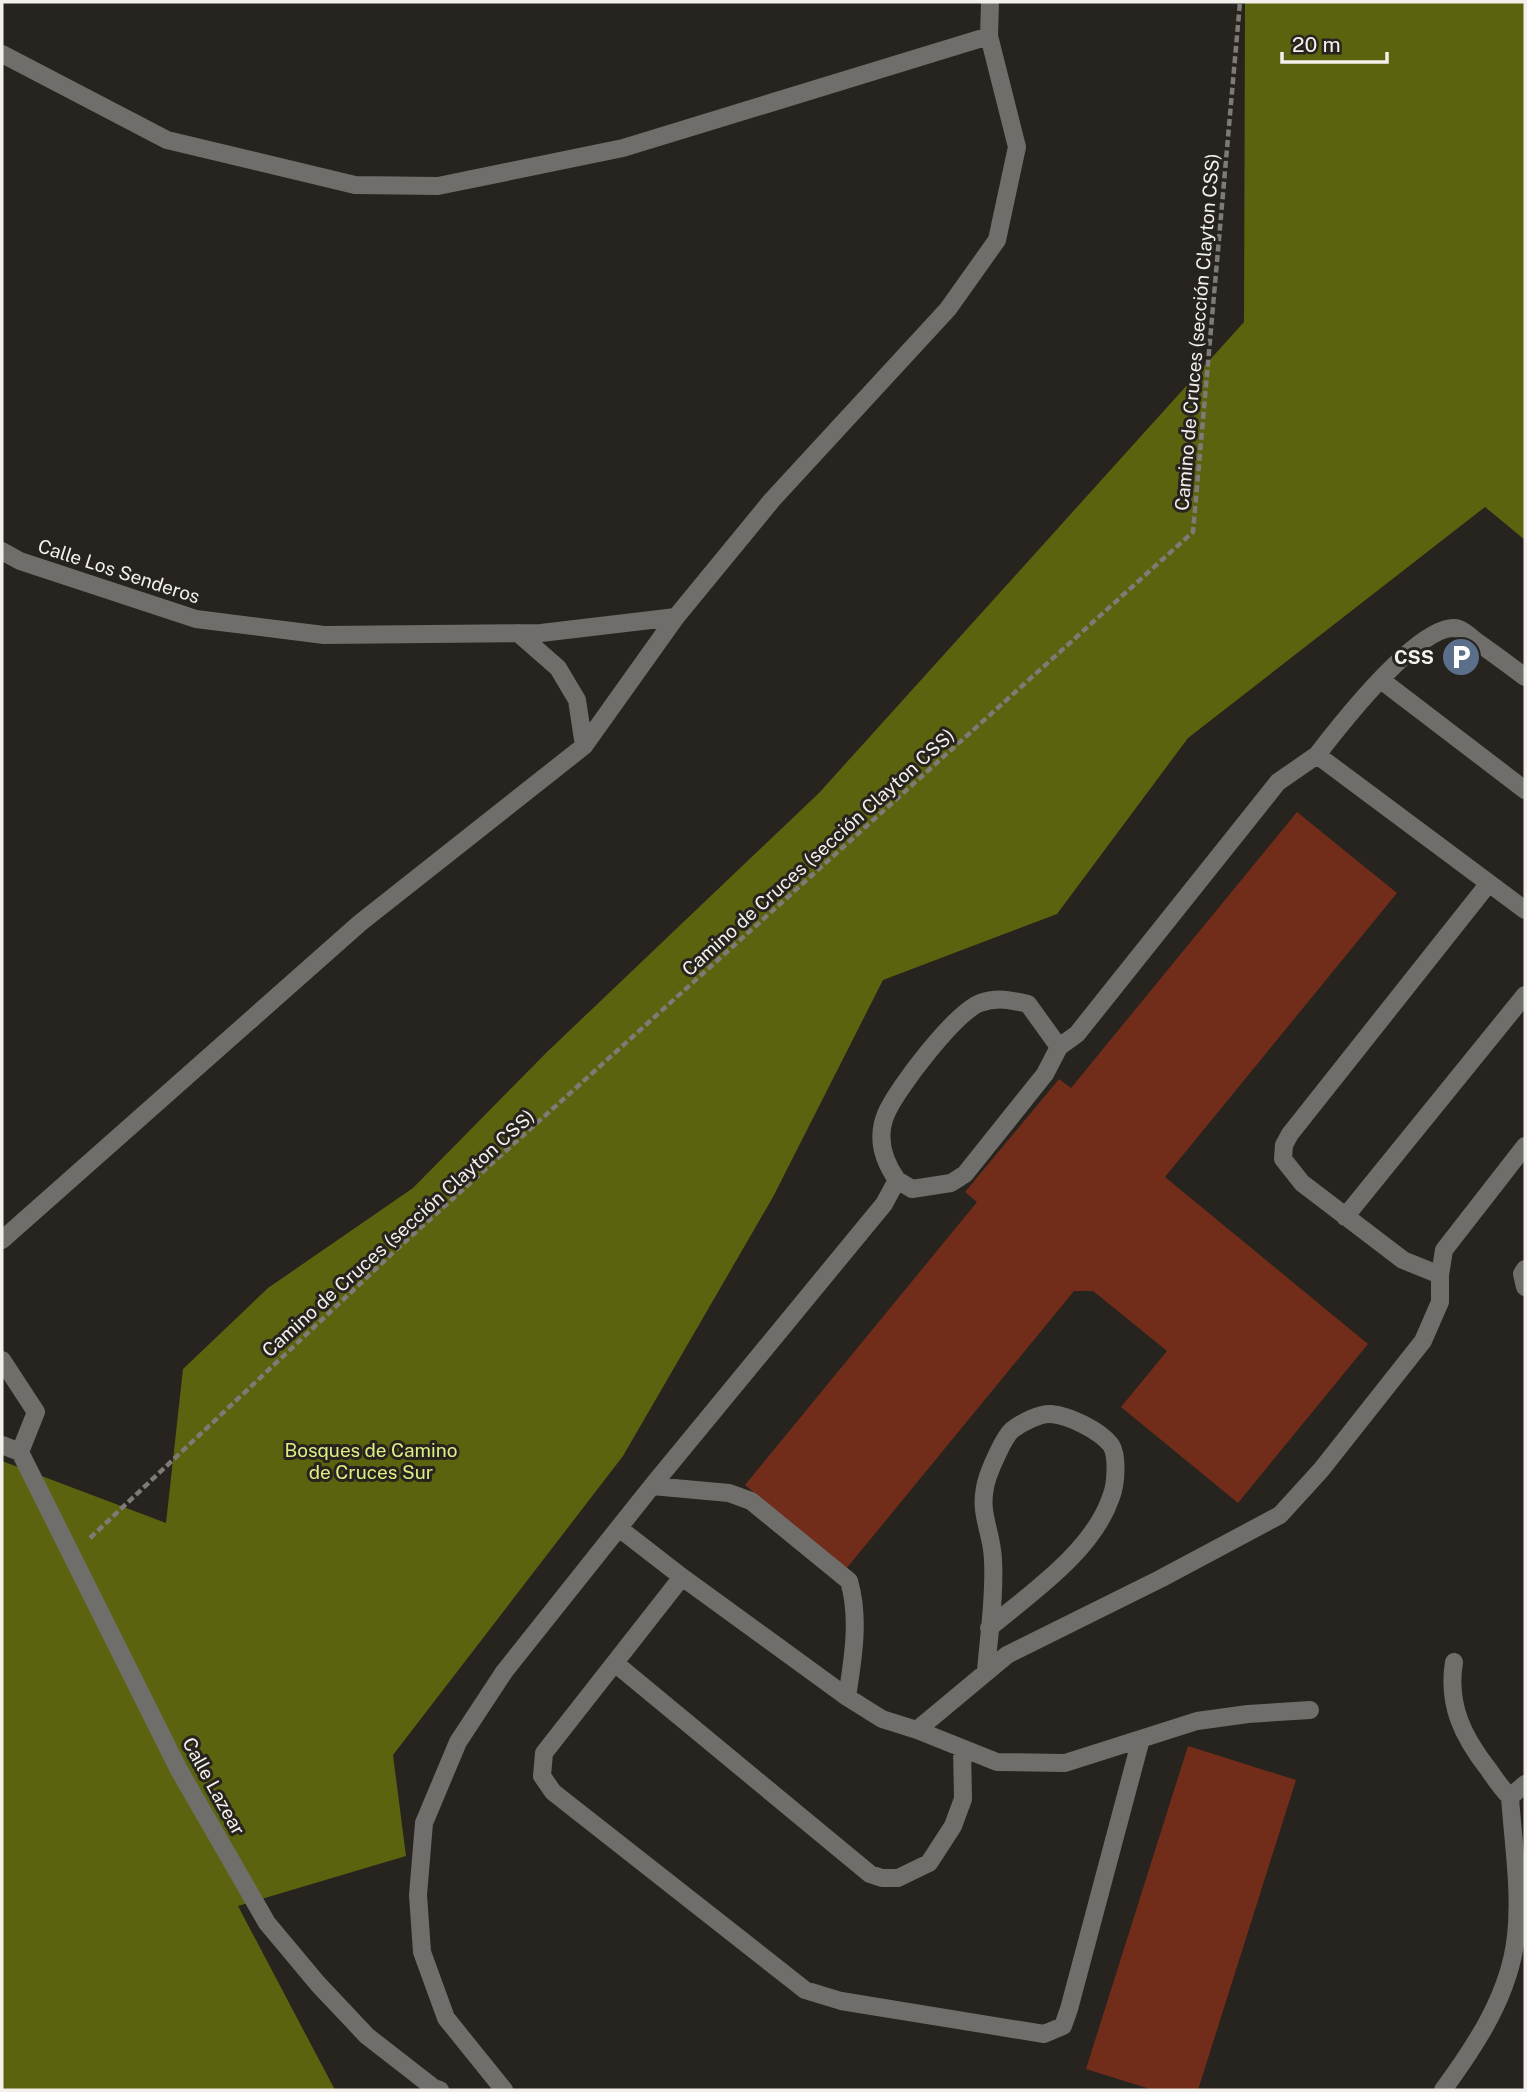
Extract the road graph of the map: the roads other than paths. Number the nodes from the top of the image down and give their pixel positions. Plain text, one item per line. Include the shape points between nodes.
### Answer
1 (990, 2) edge
2 (989, 37) junction
3 (2, 54) edge
4 (2, 551) edge
5 (676, 617) junction
6 (518, 633) junction
7 (1525, 677) edge
8 (1381, 680) junction
9 (584, 746) junction
10 (1317, 755) junction
11 (1525, 790) edge
12 (1489, 883) junction
13 (1525, 910) edge
14 (1525, 995) edge
15 (1059, 1048) junction
16 (1525, 1146) edge
17 (897, 1180) junction
18 (1345, 1217) junction
19 (2, 1240) edge
20 (1525, 1269) edge
21 (1440, 1275) junction
22 (1525, 1287) edge
23 (2, 1360) edge
24 (2, 1444) edge
25 (20, 1452) junction
26 (652, 1486) junction
27 (620, 1529) junction
28 (682, 1577) junction
29 (989, 1628) junction
30 (1454, 1662) dead end
31 (616, 1664) junction
32 (986, 1671) junction
33 (847, 1697) junction
34 (1310, 1710) dead end
35 (917, 1730) junction
36 (1140, 1739) junction
37 (962, 1748) junction
38 (1525, 1784) edge
39 (1510, 1797) junction
40 (440, 2090) edge
41 (503, 2090) edge
42 (1443, 2090) edge

1 - 2 street
2 - 3 street via 622,148 438,186 355,185 167,139
2 - 5 street via 1017,147 997,240 948,309 772,500
4 - 6 street, Calle Los Senderos via 196,619 324,635
5 - 6 street, Calle Los Senderos
5 - 9 street
6 - 9 street via 558,668 577,700
7 - 8 street via 1459,629 1445,628 1426,638
8 - 10 street
8 - 11 street
9 - 19 street via 360,923
10 - 12 street
10 - 15 street via 1278,782 1077,1034
12 - 13 street
12 - 18 street via 1284,1145 1283,1159 1302,1183
14 - 18 street
15 - 17 street via 1045,1074 965,1174 951,1183 912,1189
15 - 17 street via 1028,1004 1006,998 980,1003 962,1014 886,1115 881,1145 885,1164
16 - 21 street via 1444,1250
17 - 26 street via 884,1204
18 - 21 street via 1403,1260
20 - 22 street
21 - 32 street via 1440,1302 1423,1341 1280,1515
23 - 25 street via 36,1412
24 - 25 street
25 - 40 street, Calle Lazear via 179,1770 267,1923 367,2036
26 - 27 street
26 - 33 street via 729,1493 751,1501 849,1581 855,1646
27 - 28 street
27 - 41 street via 503,1672 458,1742 424,1823 418,1895 422,1952 446,2018
28 - 31 street
28 - 33 street
29 - 29 street via 993,1558 983,1505 995,1460 1010,1431 1037,1417 1049,1413 1091,1427 1112,1447 1112,1497 1093,1531 1058,1572
29 - 32 street
30 - 39 street via 1450,1683 1459,1722 1471,1747
31 - 36 street via 544,1753 542,1776 553,1792 805,1990 841,2001 1044,2034 1062,2026 1069,2009
31 - 37 street via 870,1874 882,1878 898,1878 929,1863 953,1826 963,1799
32 - 35 street
33 - 35 street via 882,1719
34 - 36 street via 1197,1721
35 - 37 street
36 - 37 street via 1065,1763 998,1762
38 - 39 street
39 - 42 street via 1516,1938 1506,1981 1477,2043

